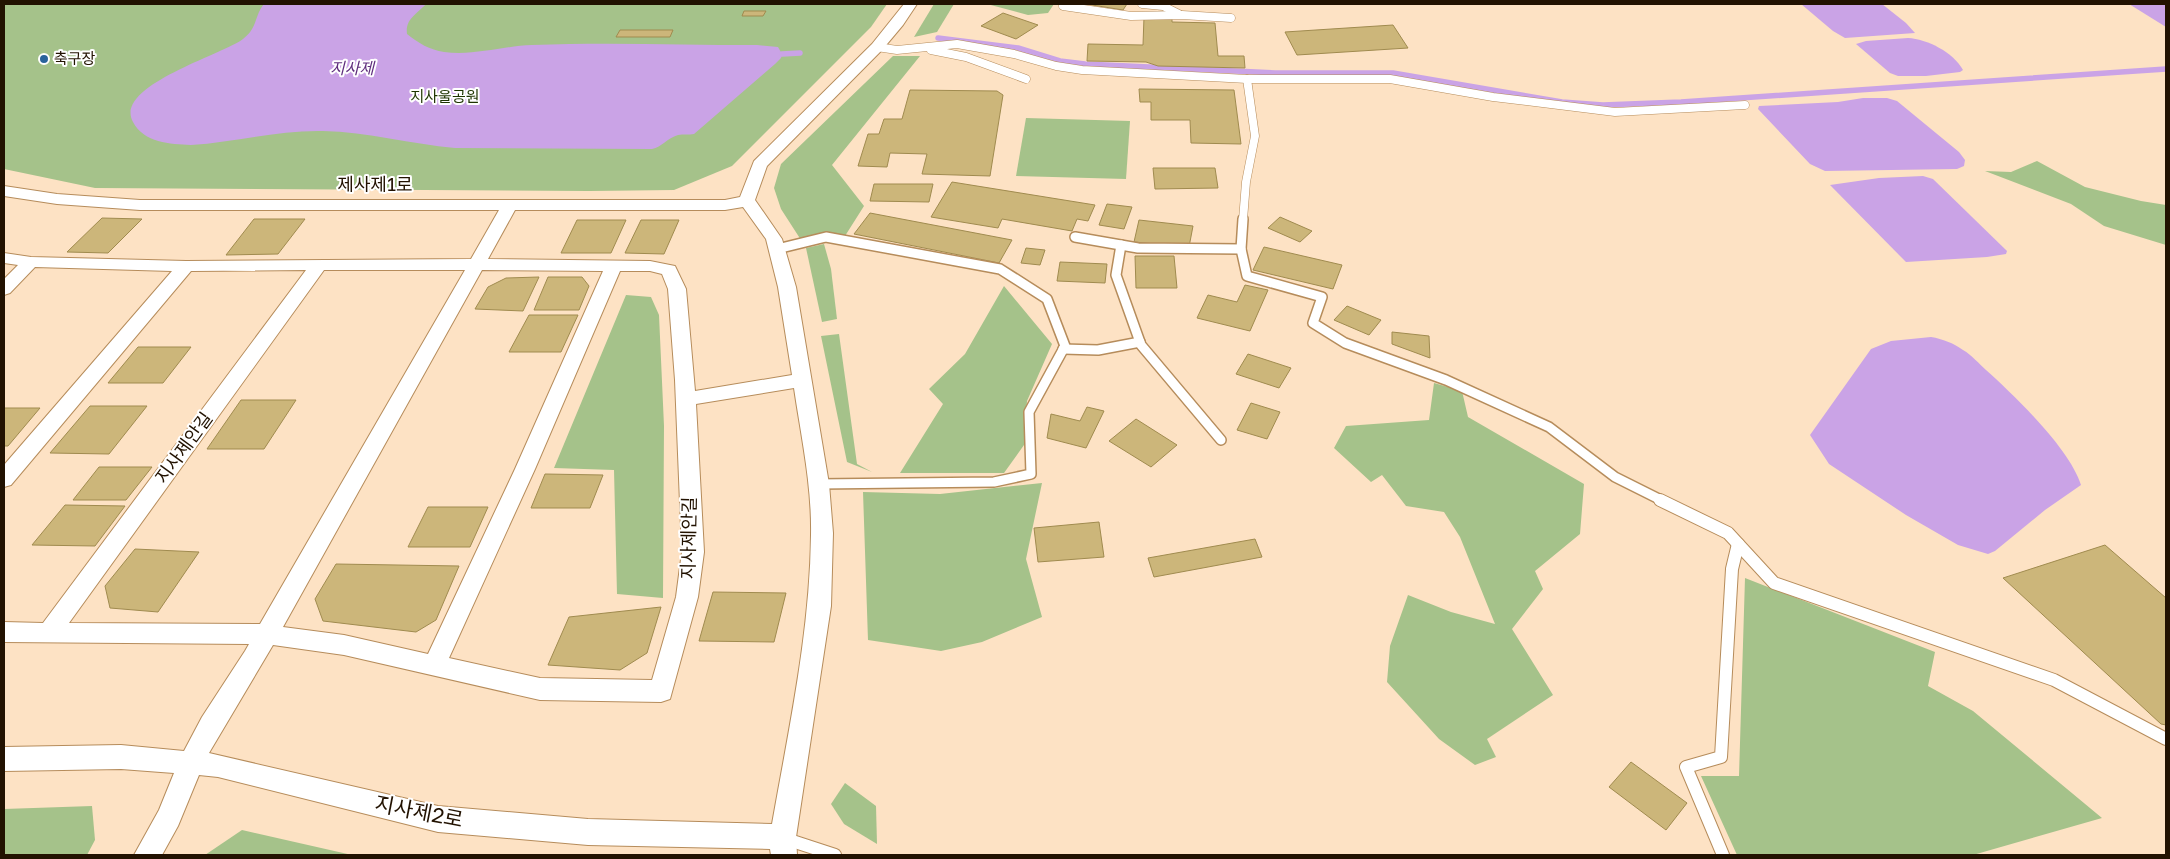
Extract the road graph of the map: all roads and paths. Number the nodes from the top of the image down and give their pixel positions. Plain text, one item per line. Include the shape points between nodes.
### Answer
1 (910, 4) edge
2 (1064, 4) edge
3 (1142, 4) edge
4 (1182, 15) junction
5 (1231, 18) dead end
6 (877, 48) junction
7 (923, 48) junction
8 (1026, 79) dead end
9 (1247, 79) junction
10 (1745, 105) dead end
11 (4, 191) edge
12 (747, 201) junction
13 (510, 205) junction
14 (1075, 236) dead end
15 (1121, 245) junction
16 (777, 249) junction
17 (1241, 249) junction
18 (4, 258) edge
19 (31, 262) junction
20 (478, 264) junction
21 (319, 265) junction
22 (186, 266) junction
23 (614, 266) junction
24 (4, 289) edge
25 (1140, 342) junction
26 (1063, 349) junction
27 (801, 380) junction
28 (687, 399) junction
29 (1222, 440) dead end
30 (4, 479) edge
31 (819, 484) junction
32 (1738, 544) junction
33 (50, 631) junction
34 (4, 632) edge
35 (266, 634) junction
36 (434, 666) junction
37 (2166, 739) edge
38 (4, 758) edge
39 (191, 762) junction
40 (783, 846) edge
41 (147, 855) edge
42 (835, 855) edge
43 (1723, 855) edge

1 - 6 street
2 - 4 lane via 1131,16
3 - 4 lane via 1163,6
4 - 5 lane
6 - 7 lane
6 - 12 street via 760,164
7 - 8 lane via 966,58
7 - 9 lane via 957,44 1082,70
9 - 10 lane via 1390,79 1493,97 1615,112
9 - 17 lane via 1255,136 1246,182
11 - 13 street, 제사제1로 via 57,199 140,205
12 - 13 street, 제사제1로 via 724,205
12 - 16 street via 759,214
13 - 20 street
14 - 15 lane
15 - 17 lane
15 - 25 lane via 1116,275
16 - 26 lane via 826,237 1000,269 1047,299 1065,346
16 - 27 street via 787,287
17 - 32 lane via 1247,276 1322,296 1313,323 1345,343 1446,380 1548,427 1615,477 1728,533
18 - 19 street, 지사제안길
19 - 22 street, 지사제안길
19 - 24 street
20 - 21 street, 지사제안길
20 - 23 street, 지사제안길
20 - 35 street
21 - 22 street, 지사제안길
21 - 33 street, 지사제안길
22 - 30 street
23 - 28 street, 지사제안길 via 650,266 669,270 677,289
23 - 36 street
25 - 26 lane via 1098,350
25 - 29 lane
26 - 31 lane via 1030,412 1031,474 994,482
27 - 28 street
27 - 31 street
28 - 36 street, 지사제안길 via 692,552 687,597 660,691 540,689
31 - 40 street via 822,532 820,606
32 - 37 lane via 1774,583 2054,680
32 - 43 lane via 1732,569 1722,757 1686,767
33 - 34 street, 지사제안길
33 - 35 street, 지사제안길
35 - 36 street, 지사제안길 via 344,645
35 - 39 street
38 - 39 street, 지사제2로 via 121,757
39 - 40 street, 지사제2로 via 218,764 438,819
39 - 41 street via 170,817
40 - 42 lane, 지사제2로

